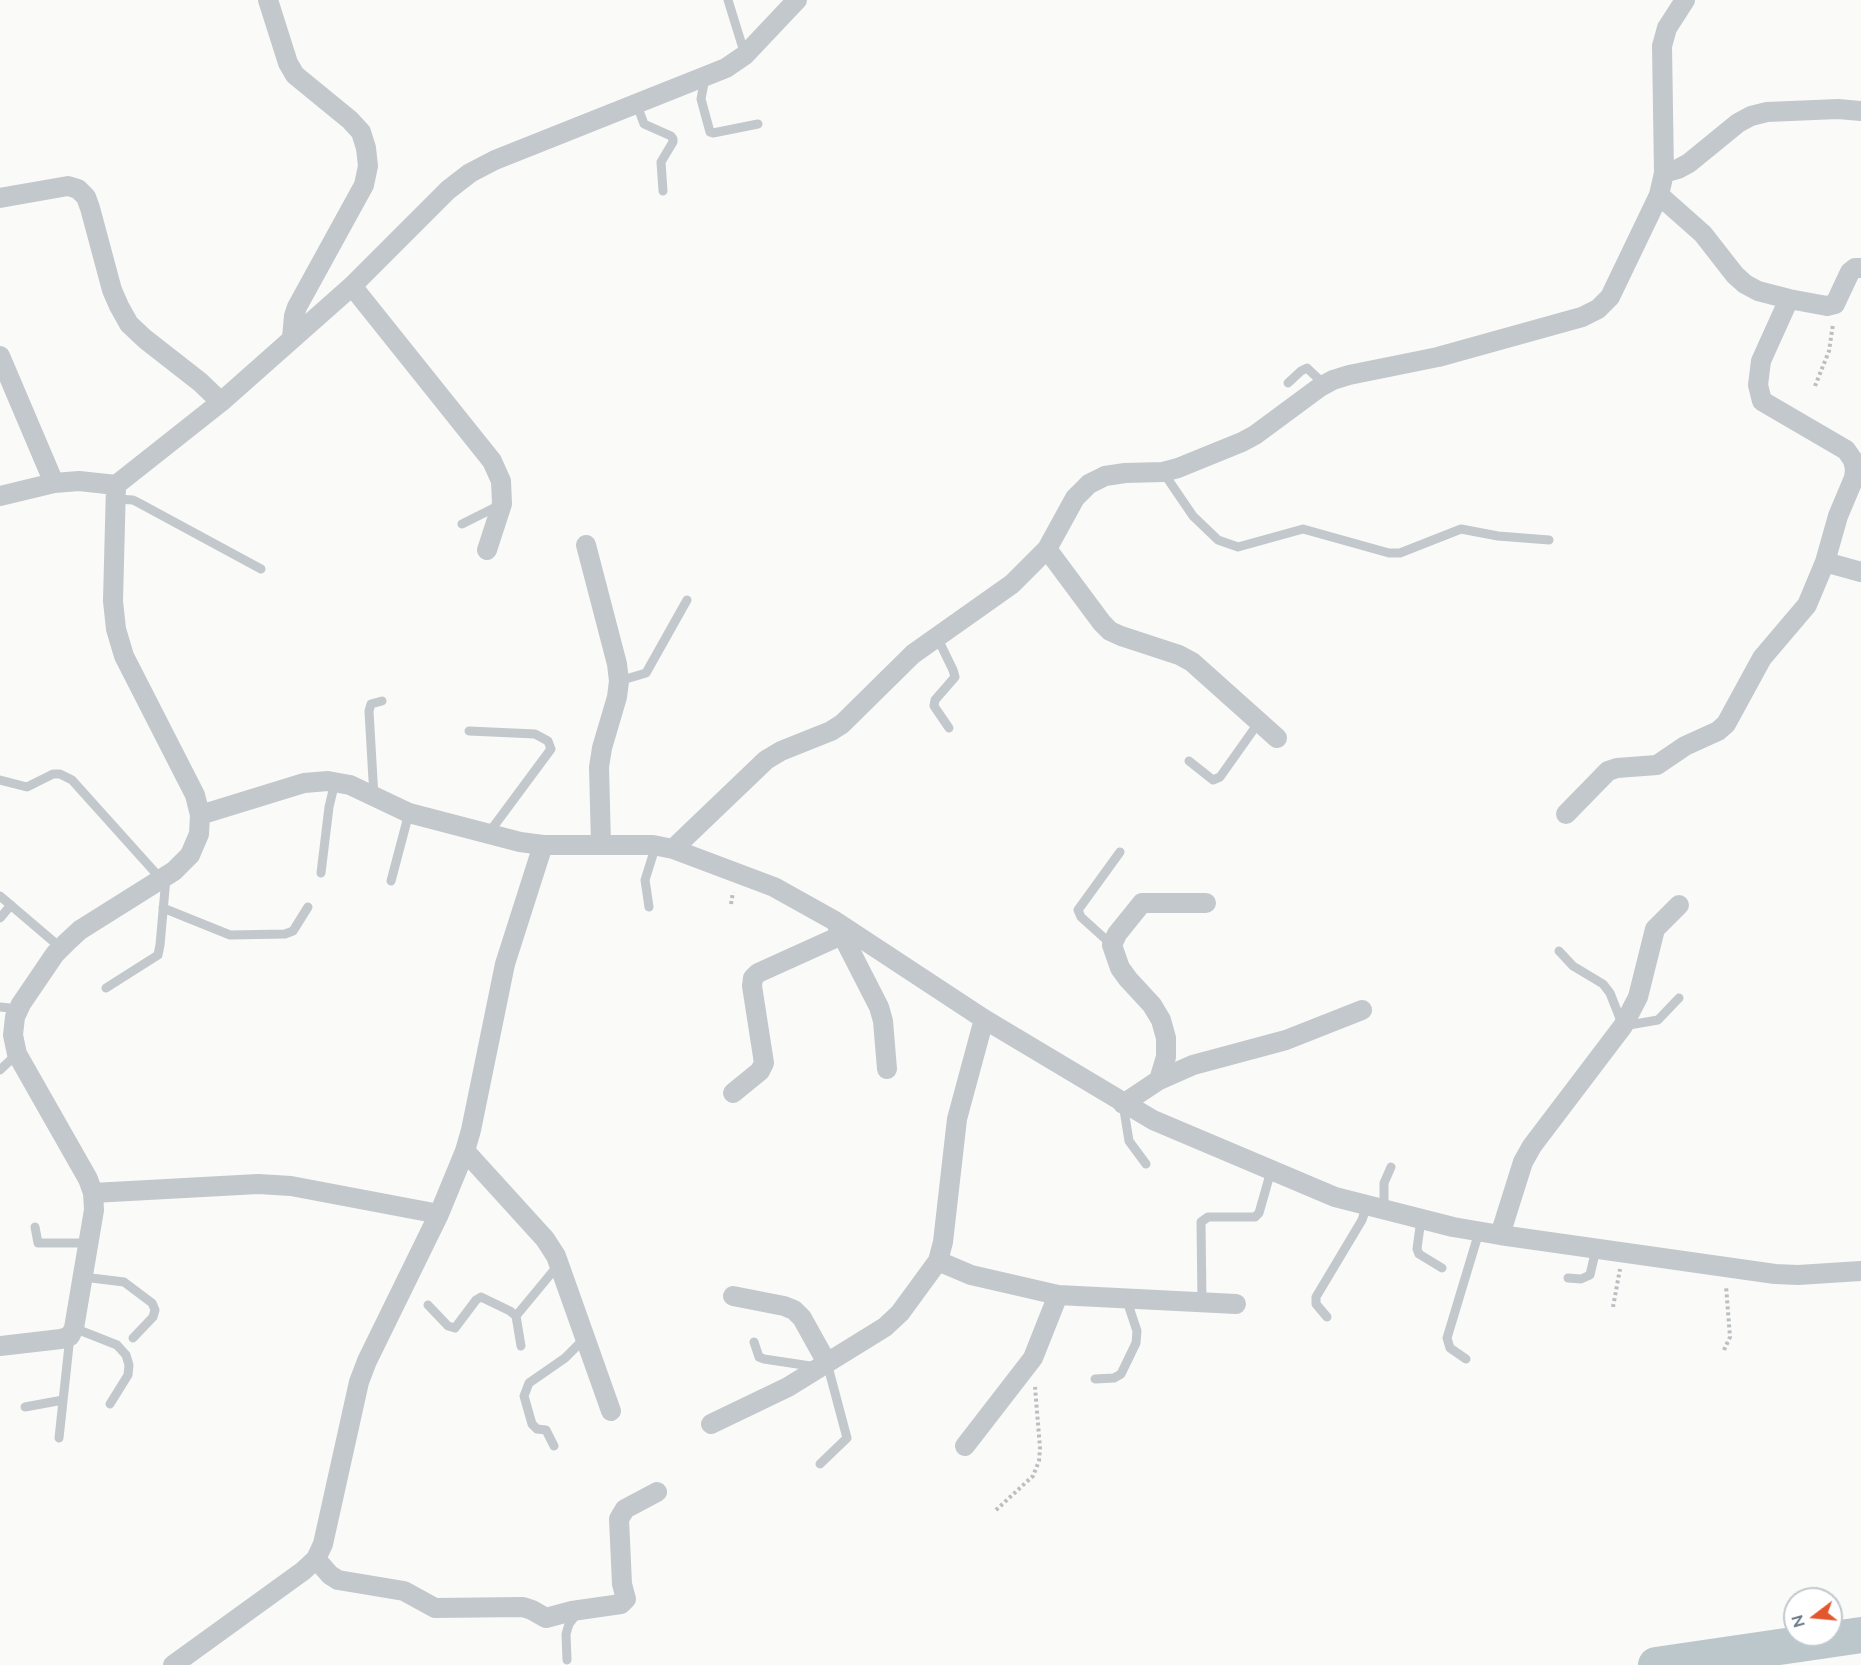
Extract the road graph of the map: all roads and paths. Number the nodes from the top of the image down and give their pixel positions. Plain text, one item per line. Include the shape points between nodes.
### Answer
1 (268, 0) edge
2 (728, 0) edge
3 (797, 0) edge
4 (1685, 0) edge
5 (745, 55) junction
6 (705, 78) junction
7 (638, 105) junction
8 (1861, 111) edge
9 (758, 124) dead end
10 (1664, 173) junction
11 (663, 190) dead end
12 (1659, 195) junction
13 (0, 198) edge
14 (1861, 268) edge
15 (352, 286) junction
16 (1789, 299) junction
17 (1836, 304) junction
18 (292, 338) junction
19 (0, 356) edge
20 (1288, 383) dead end
21 (1325, 384) junction
22 (1815, 386) dead end
23 (221, 402) junction
24 (1163, 472) junction
25 (54, 483) junction
26 (116, 492) junction
27 (0, 496) edge
28 (502, 504) junction
29 (462, 524) dead end
30 (1549, 540) dead end
31 (586, 545) dead end
32 (1047, 549) junction
33 (487, 550) dead end
34 (1825, 562) junction
35 (261, 569) dead end
36 (1861, 572) edge
37 (687, 600) dead end
38 (937, 637) junction
39 (619, 681) junction
40 (382, 701) dead end
41 (1259, 722) junction
42 (949, 728) dead end
43 (469, 731) dead end
44 (1277, 738) dead end
45 (1189, 761) dead end
46 (0, 780) edge
47 (335, 782) junction
48 (374, 797) junction
49 (409, 813) junction
50 (1566, 814) dead end
51 (200, 815) junction
52 (488, 834) junction
53 (543, 845) junction
54 (601, 845) junction
55 (665, 847) junction
56 (1120, 852) dead end
57 (321, 873) dead end
58 (163, 877) junction
59 (391, 881) dead end
60 (0, 896) edge
61 (1206, 903) dead end
62 (11, 905) junction
63 (1679, 905) dead end
64 (308, 907) dead end
65 (649, 907) dead end
66 (163, 908) junction
67 (0, 918) edge
68 (838, 928) junction
69 (1112, 945) junction
70 (61, 948) junction
71 (1559, 951) dead end
72 (106, 988) dead end
73 (1679, 998) dead end
74 (10, 1008) edge
75 (1362, 1010) dead end
76 (984, 1019) junction
77 (1623, 1026) junction
78 (10, 1043) edge
79 (887, 1069) dead end
80 (0, 1070) edge
81 (1159, 1080) junction
82 (733, 1093) dead end
83 (1123, 1104) junction
84 (465, 1151) junction
85 (1146, 1164) dead end
86 (1391, 1167) dead end
87 (1271, 1171) junction
88 (93, 1193) junction
89 (1376, 1207) junction
90 (439, 1214) junction
91 (1421, 1219) junction
92 (35, 1227) dead end
93 (1479, 1232) junction
94 (1500, 1235) junction
95 (88, 1244) junction
96 (1596, 1249) junction
97 (1623, 1253) junction
98 (938, 1261) junction
99 (559, 1264) junction
100 (1442, 1268) dead end
101 (1732, 1268) junction
102 (1861, 1271) edge
103 (83, 1277) junction
104 (1568, 1278) dead end
105 (1058, 1295) junction
106 (733, 1296) dead end
107 (1126, 1299) junction
108 (1202, 1303) junction
109 (1236, 1304) dead end
110 (428, 1305) dead end
111 (1613, 1307) dead end
112 (516, 1316) junction
113 (1327, 1317) dead end
114 (72, 1332) junction
115 (585, 1337) junction
116 (133, 1338) dead end
117 (754, 1342) dead end
118 (0, 1346) edge
119 (521, 1346) dead end
120 (1724, 1350) dead end
121 (1033, 1358) junction
122 (1466, 1359) dead end
123 (823, 1365) junction
124 (1095, 1379) dead end
125 (63, 1400) junction
126 (110, 1404) dead end
127 (25, 1407) dead end
128 (611, 1412) dead end
129 (711, 1424) dead end
130 (59, 1438) dead end
131 (554, 1446) dead end
132 (965, 1446) dead end
133 (820, 1464) dead end
134 (657, 1492) dead end
135 (996, 1510) dead end
136 (316, 1559) junction
137 (580, 1610) junction
138 (567, 1660) dead end
139 (173, 1665) edge

1 - 18 street via 292,69 360,132 368,166 364,185 297,307
2 - 5 lane
3 - 5 street
4 - 10 street via 1667,28 1662,46
5 - 6 street
6 - 7 street
6 - 9 lane via 701,99 710,132
7 - 11 lane via 644,124 671,136 674,142 661,162
7 - 15 street via 470,173
8 - 10 street via 1779,111 1751,116 1689,163
10 - 12 street
12 - 16 street via 1703,234 1745,284
12 - 21 street via 1610,297 1598,309 1582,317 1438,357 1349,375
13 - 23 street via 68,186 78,189 86,197 112,290 129,324
14 - 17 street via 1850,272
15 - 18 street
15 - 28 street via 492,461 501,481
16 - 17 street
16 - 34 street via 1761,362 1758,385 1762,401 1846,450 1853,460 1854,478
17 - 22 path via 1829,351
18 - 23 street
19 - 25 street
20 - 21 lane via 1307,368
21 - 24 street via 1255,435
23 - 26 street
24 - 30 lane via 1193,516 1218,540 1238,547 1303,529 1389,553 1400,553 1461,529
24 - 32 street via 1105,476 1089,484 1075,498
25 - 26 street via 79,481
25 - 27 street
26 - 35 lane
26 - 51 street via 116,628 124,656 195,795
28 - 29 lane
28 - 33 street
31 - 39 street
32 - 38 street via 1012,584
32 - 41 street via 1110,631 1192,662
34 - 36 street
34 - 50 street via 1807,605 1762,658 1726,724 1657,765 1608,771
37 - 39 lane via 646,673
38 - 42 lane via 955,677 934,706
38 - 55 street via 900,665 842,724 766,760
39 - 54 street via 599,767
40 - 48 lane via 371,704 369,711
41 - 44 street
41 - 45 lane via 1220,777 1213,780
43 - 52 lane via 535,734 548,741 550,748
46 - 58 lane via 27,787 53,774 72,780
47 - 48 street
47 - 51 street via 304,783
47 - 57 lane
48 - 49 street
49 - 52 street
49 - 59 lane
51 - 58 street via 199,834 190,855
52 - 53 street
53 - 54 street
53 - 84 street via 505,964
54 - 55 street
55 - 65 lane via 645,880
55 - 68 street via 774,888
56 - 69 lane via 1078,910
58 - 66 lane
58 - 70 street via 80,930
60 - 62 lane
61 - 69 street via 1142,903
62 - 67 lane
62 - 70 lane
63 - 77 street via 1655,929 1638,997
64 - 66 lane via 293,931 285,934 230,935
66 - 72 lane via 158,955
68 - 76 street
68 - 79 street via 879,1008
68 - 82 street via 753,978 764,1063
69 - 81 street via 1120,968 1161,1020 1166,1056
70 - 74 street
71 - 77 lane via 1573,966 1603,984
73 - 77 lane via 1658,1020
74 - 78 street via 15,1017
75 - 81 street via 1286,1040 1193,1065
76 - 83 street
76 - 98 street via 957,1119
77 - 94 street via 1532,1146 1523,1162
78 - 80 lane
78 - 88 street
81 - 83 street
83 - 85 lane via 1129,1141
83 - 87 street
84 - 90 street
84 - 99 street via 545,1239
86 - 89 lane
87 - 89 street via 1319,1191
87 - 108 lane via 1255,1216 1208,1217 1201,1222
88 - 90 street via 258,1184 291,1186
88 - 95 street
89 - 91 street
89 - 113 lane via 1362,1220 1316,1297 1316,1304
90 - 136 street via 359,1382 323,1544
91 - 93 street
91 - 100 lane via 1419,1254
92 - 95 lane via 38,1243
93 - 94 street
93 - 122 lane via 1448,1338 1450,1348
94 - 96 street
95 - 103 street
96 - 97 street
96 - 104 lane via 1590,1275
97 - 101 street
97 - 111 path
98 - 105 street via 971,1275
98 - 123 street via 885,1327
99 - 112 lane
99 - 115 street
101 - 102 street via 1798,1275
101 - 120 path via 1726,1289 1730,1340
103 - 114 street
103 - 116 lane via 124,1282 152,1303 153,1317
105 - 107 street
105 - 121 street
106 - 123 street via 794,1310 802,1318
107 - 108 street
107 - 124 lane via 1137,1331 1136,1344 1121,1374
108 - 109 street
110 - 112 lane via 448,1326 455,1328 481,1297
112 - 119 lane
114 - 118 street via 61,1339
114 - 125 lane
114 - 126 lane via 117,1345 126,1355 128,1375
115 - 128 street
115 - 131 lane via 565,1358 529,1383 524,1396 532,1425 546,1430
117 - 123 lane via 759,1357 764,1359
121 - 132 street
121 - 135 path via 1039,1461 1033,1476
123 - 129 street
123 - 133 lane via 847,1438
125 - 127 lane
125 - 130 lane
134 - 137 street via 625,1509 619,1519 626,1599 621,1604
136 - 137 street via 338,1580 404,1590 435,1608 523,1607 546,1618
136 - 139 street
137 - 138 lane via 568,1624

